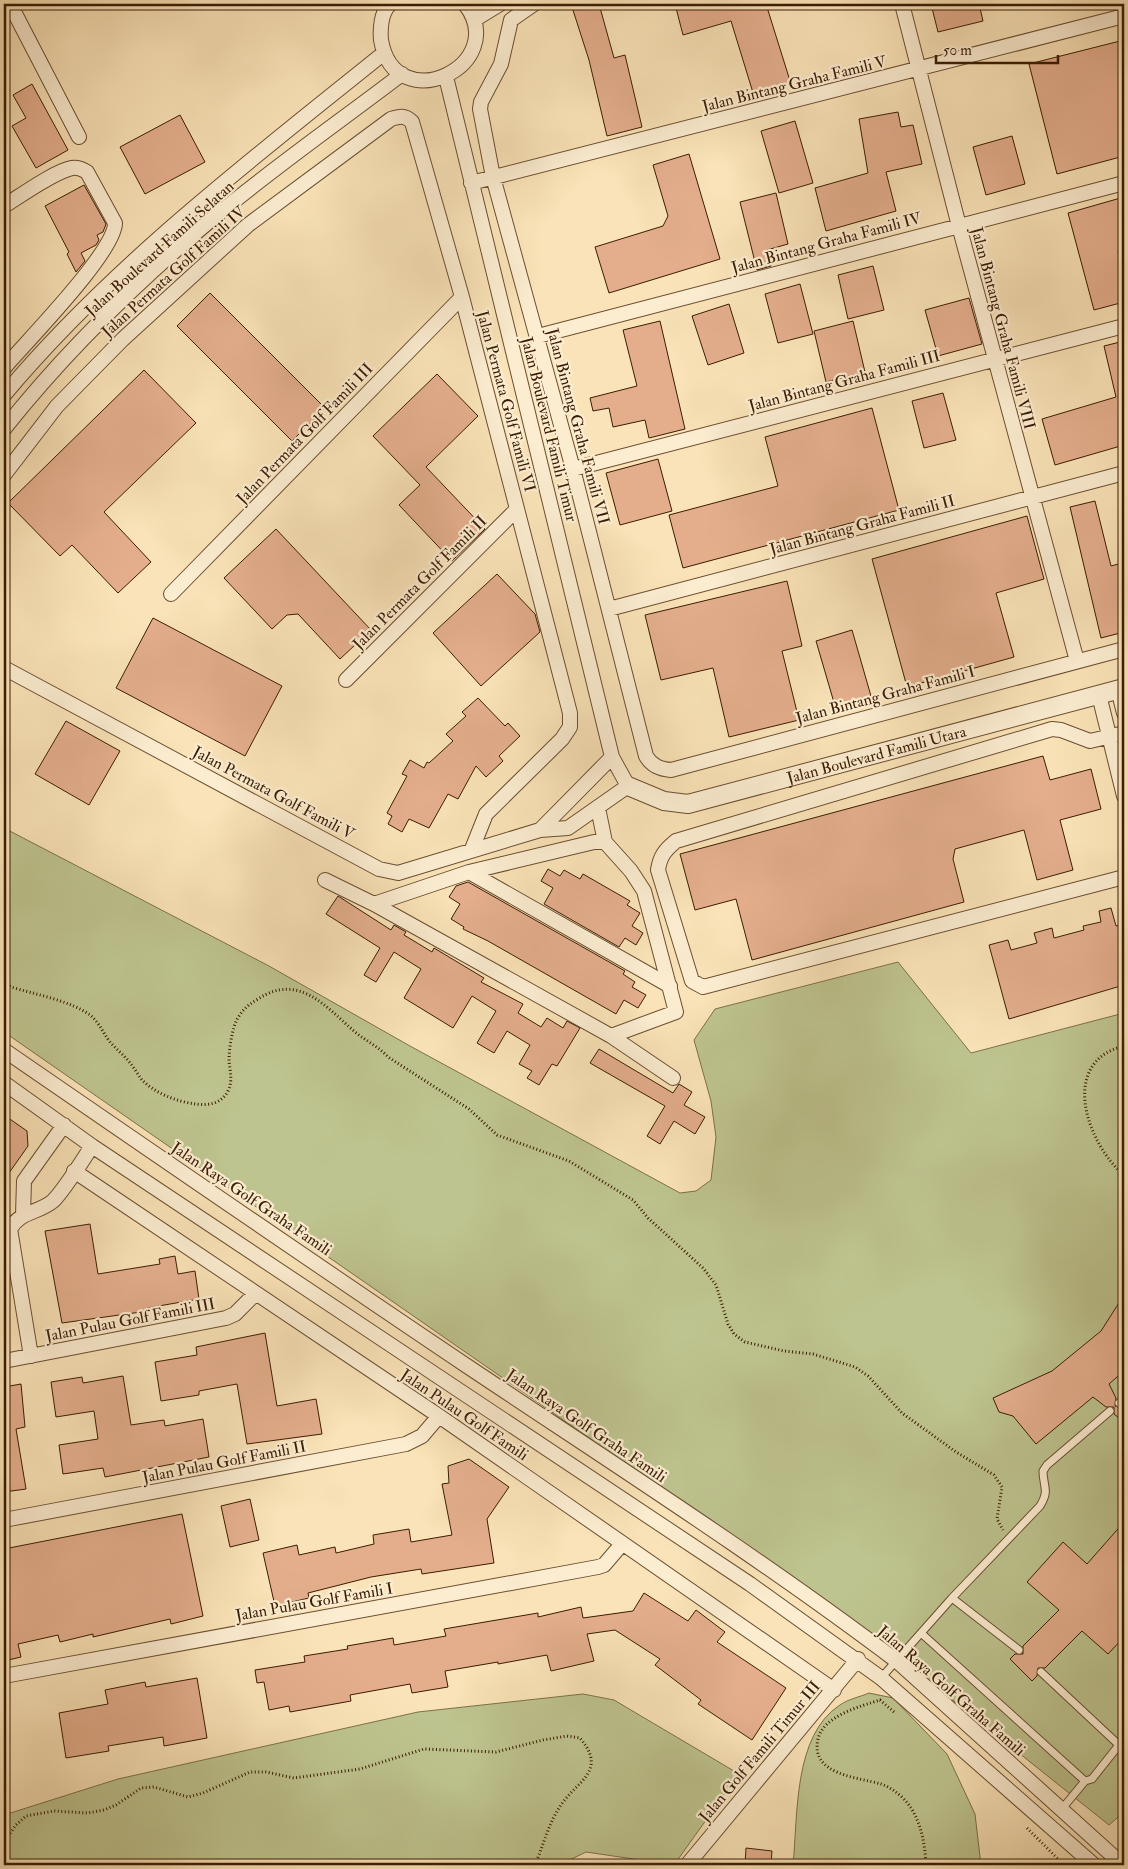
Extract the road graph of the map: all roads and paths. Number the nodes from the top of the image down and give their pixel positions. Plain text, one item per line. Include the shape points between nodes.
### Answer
1 (10, 4) edge
2 (390, 4) edge
3 (465, 4) edge
4 (500, 4) edge
5 (534, 4) edge
6 (902, 4) edge
7 (1124, 16) edge
8 (474, 20) junction
9 (384, 53) junction
10 (918, 69) junction
11 (402, 74) junction
12 (446, 77) junction
13 (391, 119) joint
14 (79, 137) dead end
15 (493, 177) junction
16 (472, 183) junction
17 (1124, 183) edge
18 (4, 206) edge
19 (959, 226) junction
20 (462, 297) junction
21 (1124, 326) edge
22 (538, 336) junction
23 (994, 359) junction
24 (4, 368) edge
25 (4, 394) edge
26 (4, 429) edge
27 (573, 469) junction
28 (1124, 473) edge
29 (4, 475) edge
30 (1032, 498) junction
31 (517, 509) junction
32 (171, 594) dead end
33 (609, 609) junction
34 (1124, 649) edge
35 (1077, 660) junction
36 (4, 668) edge
37 (346, 680) dead end
38 (1121, 689) edge
39 (1099, 695) junction
40 (1124, 712) edge
41 (1124, 734) edge
42 (1109, 737) junction
43 (612, 757) junction
44 (655, 766) joint
45 (628, 786) junction
46 (1124, 796) edge
47 (598, 808) junction
48 (540, 830) junction
49 (605, 842) junction
50 (472, 849) junction
51 (469, 872) junction
52 (1124, 877) edge
53 (325, 880) dead end
54 (374, 904) junction
55 (4, 982) edge
56 (670, 986) junction
57 (611, 1036) junction
58 (1124, 1046) edge
59 (4, 1050) edge
60 (673, 1078) dead end
61 (4, 1083) edge
62 (64, 1126) junction
63 (92, 1146) junction
64 (74, 1171) junction
65 (1124, 1176) edge
66 (23, 1215) junction
67 (255, 1294) junction
68 (31, 1356) junction
69 (4, 1361) edge
70 (1110, 1411) dead end
71 (439, 1416) junction
72 (4, 1520) edge
73 (1009, 1539) junction
74 (622, 1544) junction
75 (766, 1566) junction
76 (750, 1584) junction
77 (952, 1598) junction
78 (921, 1633) junction
79 (1019, 1650) dead end
80 (858, 1659) junction
81 (898, 1662) junction
82 (1041, 1672) dead end
83 (4, 1676) edge
84 (881, 1678) junction
85 (834, 1690) junction
86 (895, 1712) dead end
87 (1123, 1745) edge
88 (1085, 1781) junction
89 (1061, 1810) junction
90 (1073, 1820) junction
91 (1048, 1824) junction
92 (1025, 1826) dead end
93 (1060, 1835) junction
94 (4, 1842) edge
95 (535, 1865) edge
96 (687, 1865) edge
97 (926, 1865) edge
98 (1067, 1865) edge
99 (1094, 1865) edge
100 (1123, 1865) edge

1 - 14 street
2 - 9 street via 380,29
3 - 8 street
4 - 8 street
5 - 15 street, Jalan Bintang Graha Famili VII via 511,20 501,64 480,110
6 - 10 street, Jalan Bintang Graha Famili VIII
7 - 10 street, Jalan Bintang Graha Famili V
8 - 12 street via 475,37 470,54 460,68
9 - 11 street
9 - 25 street, Jalan Boulevard Famili Selatan via 189,211 32,361
10 - 15 street, Jalan Bintang Graha Famili V
10 - 19 street, Jalan Bintang Graha Famili VIII
11 - 12 street via 424,81
11 - 26 street, Jalan Boulevard Famili Selatan via 212,219 41,382
12 - 16 street, Jalan Boulevard Famili Timur
13 - 20 street, Jalan Permata Golf Famili VI via 404,117 412,122
13 - 29 street, Jalan Permata Golf Famili IV via 248,225 123,339 57,406
15 - 16 street, Jalan Bintang Graha Famili V
15 - 22 street, Jalan Bintang Graha Famili VII
16 - 43 street, Jalan Boulevard Famili Timur
17 - 19 street, Jalan Bintang Graha Famili IV
18 - 24 street, Jalan Boulevard Famili Selatan via 56,174 80,168 86,172 115,223 115,230 99,257
19 - 22 street, Jalan Bintang Graha Famili IV
19 - 23 street, Jalan Bintang Graha Famili VIII
20 - 31 street, Jalan Permata Golf Famili VI
20 - 32 street, Jalan Permata Golf Famili III
21 - 23 street, Jalan Bintang Graha Famili III
22 - 27 street, Jalan Bintang Graha Famili VII
23 - 27 street, Jalan Bintang Graha Famili III
23 - 30 street, Jalan Bintang Graha Famili VIII
27 - 33 street, Jalan Bintang Graha Famili VII
28 - 30 street, Jalan Bintang Graha Famili II
30 - 33 street, Jalan Bintang Graha Famili II
30 - 35 street, Jalan Bintang Graha Famili VIII
31 - 37 street, Jalan Permata Golf Famili II
31 - 50 street, Jalan Permata Golf Famili VI via 570,713 570,727 562,739 486,814
33 - 44 street, Jalan Bintang Graha Famili VII via 646,756
34 - 35 street, Jalan Bintang Graha Famili I
35 - 44 street, Jalan Bintang Graha Famili I via 671,770
36 - 50 street, Jalan Permata Golf Famili V via 379,869 398,873
38 - 39 street, Jalan Boulevard Famili Utara
38 - 40 street
39 - 42 street
39 - 45 street, Jalan Boulevard Famili Utara via 688,804 664,801
41 - 42 street
42 - 46 street
42 - 52 street via 1083,740 1052,728 676,841 665,850 658,870 692,980 703,986
43 - 45 street, Jalan Boulevard Famili Timur
43 - 48 street, Jalan Permata Golf Famili V
45 - 47 street, Jalan Permata Golf Famili V
47 - 48 street, Jalan Permata Golf Famili V via 564,830
47 - 49 street
48 - 50 street, Jalan Permata Golf Famili V
49 - 51 street via 579,844
49 - 56 street via 644,891
51 - 54 street
51 - 56 street
53 - 54 street
54 - 57 street
55 - 73 path via 90,1015 140,1078 152,1088 202,1105 223,1099 229,1090 234,1028 248,1005 274,991 287,989 314,997 388,1056 468,1109 497,1135 569,1161 633,1200 716,1284 728,1324 734,1334 745,1342 813,1354 855,1367 868,1376 902,1413 994,1475 1002,1487 997,1519
56 - 57 street via 676,1012
57 - 60 street
58 - 65 path via 1100,1056 1084,1084 1085,1101 1103,1153
59 - 75 street, Jalan Raya Golf Graha Famili
61 - 62 street
62 - 63 street
62 - 66 street via 24,1181
63 - 64 street
63 - 76 street
64 - 66 street via 52,1202
64 - 67 street, Jalan Pulau Golf Famili
66 - 68 street via 10,1229
67 - 68 street, Jalan Pulau Golf Famili III via 235,1314 226,1318
67 - 71 street, Jalan Pulau Golf Famili
68 - 69 street, Jalan Pulau Golf Famili III
70 - 73 lane via 1047,1465 1043,1471 1047,1487 1045,1498
71 - 72 street, Jalan Pulau Golf Famili II via 422,1436 406,1444
71 - 74 street, Jalan Pulau Golf Famili
73 - 77 lane
74 - 83 street, Jalan Pulau Golf Famili I via 609,1560 598,1567
74 - 85 street, Jalan Pulau Golf Famili
75 - 76 street
75 - 81 street, Jalan Raya Golf Graha Famili
76 - 80 street
77 - 78 lane
77 - 79 lane
78 - 81 lane
78 - 88 lane
80 - 84 street
80 - 85 street, Jalan Golf Famili Timur III
81 - 84 lane
81 - 89 street, Jalan Raya Golf Graha Famili
82 - 87 lane
84 - 91 street
85 - 96 street, Jalan Golf Famili Timur III
86 - 97 path via 880,1700 847,1711 831,1721 819,1736 817,1747 826,1767 842,1775 893,1789 905,1800 920,1828
87 - 88 lane via 1092,1779
88 - 89 lane
89 - 90 street, Jalan Raya Golf Graha Famili
89 - 91 street
90 - 93 street
90 - 100 street, Jalan Raya Golf Graha Famili
91 - 93 street
92 - 98 path
93 - 99 street
94 - 95 path via 26,1816 54,1811 88,1813 104,1810 116,1806 140,1788 154,1788 188,1797 250,1772 294,1778 360,1769 424,1748 496,1752 543,1740 567,1736 580,1738 590,1755 589,1772 560,1806

